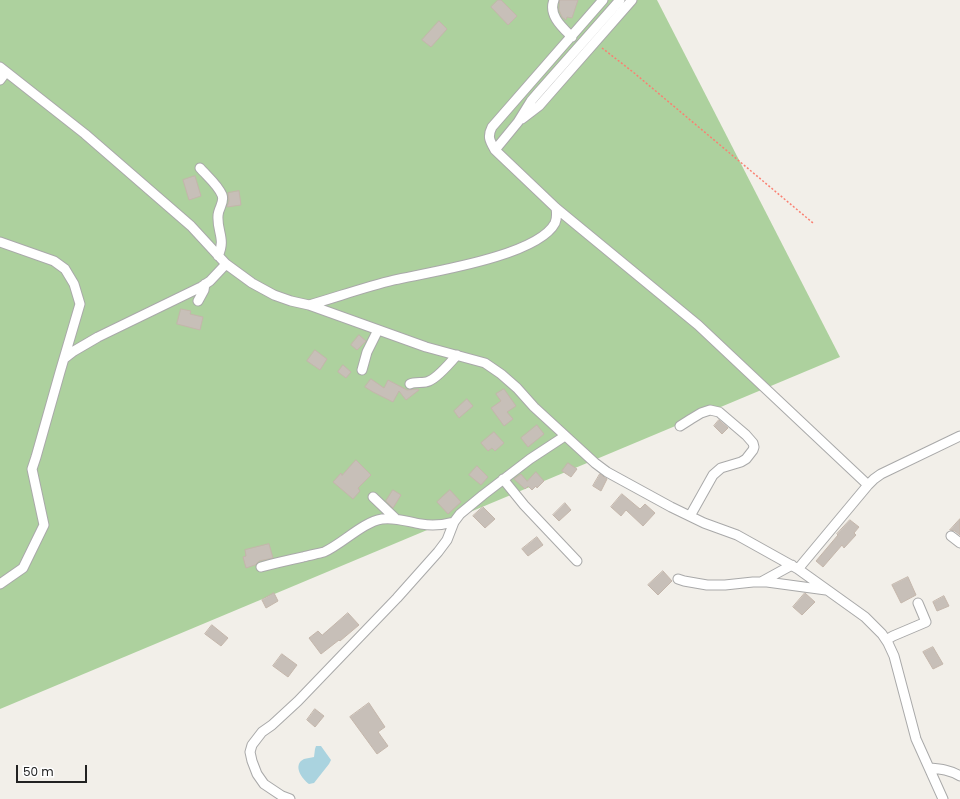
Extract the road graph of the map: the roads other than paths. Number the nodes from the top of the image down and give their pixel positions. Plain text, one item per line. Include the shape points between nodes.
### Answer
1 (554, 0) edge
2 (603, 0) edge
3 (620, 0) edge
4 (632, 0) edge
5 (572, 36) junction
6 (3, 70) edge
7 (0, 80) edge
8 (518, 122) junction
9 (494, 150) junction
10 (200, 168) dead end
11 (556, 208) junction
12 (0, 242) edge
13 (218, 256) junction
14 (226, 264) junction
15 (205, 284) junction
16 (198, 301) dead end
17 (309, 305) junction
18 (378, 330) junction
19 (458, 355) junction
20 (65, 358) junction
21 (362, 370) dead end
22 (410, 384) dead end
23 (680, 426) dead end
24 (565, 436) junction
25 (960, 436) edge
26 (503, 479) junction
27 (868, 485) junction
28 (373, 497) dead end
29 (690, 516) junction
30 (395, 518) junction
31 (454, 522) junction
32 (951, 536) dead end
33 (960, 543) edge
34 (577, 561) dead end
35 (261, 567) dead end
36 (795, 567) junction
37 (678, 579) dead end
38 (761, 582) junction
39 (0, 584) edge
40 (828, 590) junction
41 (918, 603) dead end
42 (886, 640) junction
43 (930, 768) junction
44 (960, 776) edge
45 (290, 799) edge
46 (943, 799) edge

1 - 5 street via 553,13
2 - 5 street
3 - 8 street via 531,101
4 - 8 street via 539,106
5 - 9 street via 492,127 489,138
6 - 7 street
6 - 13 street via 85,134 191,226
8 - 9 street
9 - 11 street
10 - 13 street via 222,196 218,224 222,245
11 - 17 street via 556,222 548,232 534,242 513,251 484,261 375,285
11 - 27 street via 698,325
12 - 20 street via 54,261 65,269 74,284 80,304
13 - 14 street
14 - 15 street
14 - 17 street via 274,295
15 - 16 street
15 - 20 street via 98,337
17 - 18 street
18 - 19 street
18 - 21 street via 367,352
19 - 22 street via 430,381
19 - 24 street via 485,363 501,374
20 - 39 street via 32,469 44,525 23,568
23 - 29 street via 701,413 710,410 719,412 746,435 754,447 746,459 721,468 713,475
24 - 26 street
24 - 29 street via 607,472
25 - 27 street via 881,474
26 - 31 street via 466,508
26 - 34 street
27 - 36 street
28 - 30 street
29 - 36 street via 737,535
30 - 31 street via 423,524 441,525
30 - 35 street via 374,522 323,552
31 - 45 street via 447,540 438,552 397,598 298,701 252,744 250,752 257,774 264,784
32 - 33 street
36 - 38 street
36 - 40 street
37 - 38 street via 707,585
38 - 40 street
40 - 42 street via 866,617
41 - 42 street via 926,622
42 - 43 street via 894,656 916,739
43 - 44 street via 943,769
43 - 46 street

